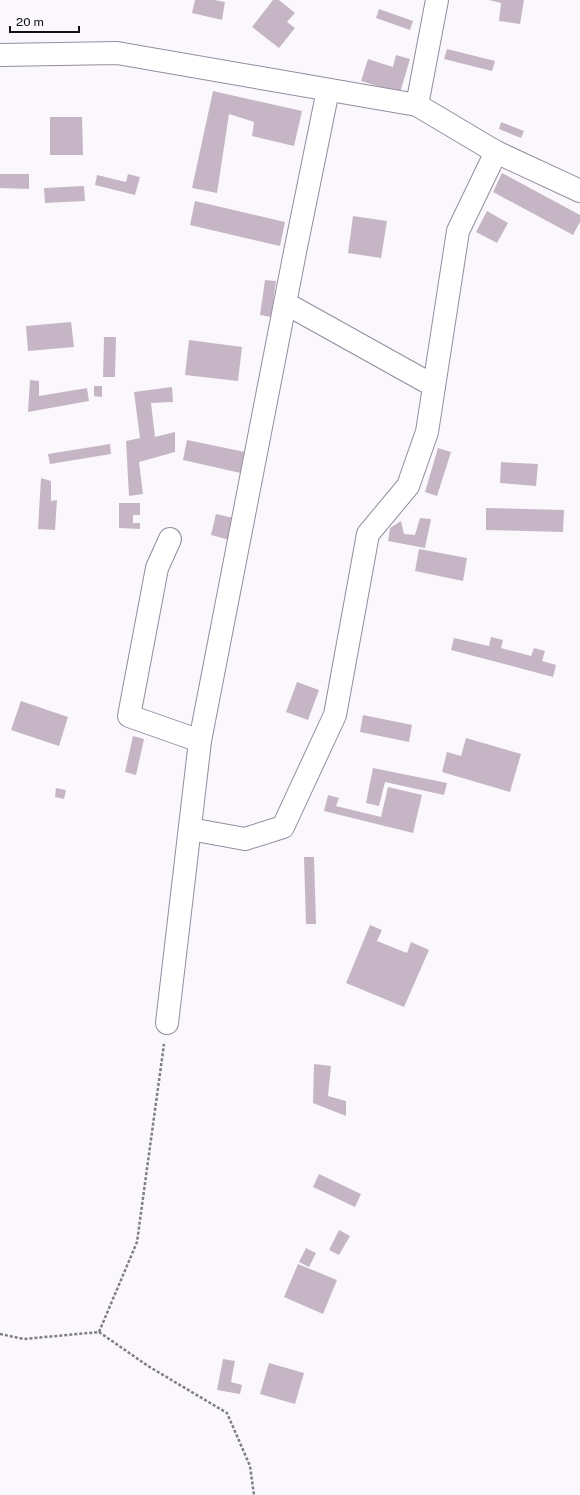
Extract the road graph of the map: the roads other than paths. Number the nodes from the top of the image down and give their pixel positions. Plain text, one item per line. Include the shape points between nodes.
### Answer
1 (437, 0) edge
2 (0, 55) edge
3 (328, 90) junction
4 (418, 105) junction
5 (496, 152) junction
6 (580, 191) edge
7 (285, 303) junction
8 (434, 386) junction
9 (170, 539) dead end
10 (200, 741) junction
11 (190, 829) junction
12 (166, 1023) road end

1 - 4 street
2 - 3 street via 117,53
3 - 4 street
3 - 7 street
4 - 5 street
5 - 6 street
5 - 8 street via 458,231
7 - 8 street
7 - 10 street
8 - 11 street via 427,432 408,486 368,534 335,715 284,826 245,839
9 - 10 street via 157,568 129,716
10 - 11 street
11 - 12 street

